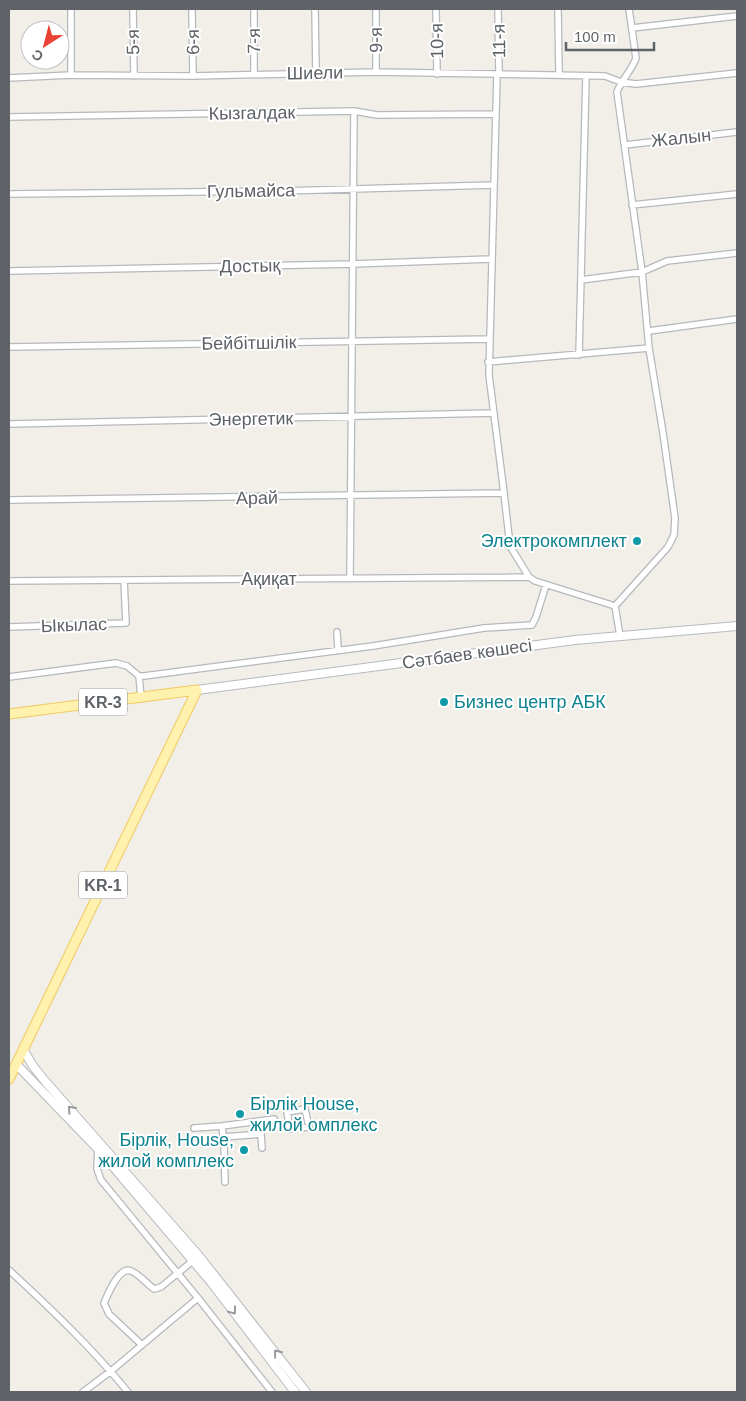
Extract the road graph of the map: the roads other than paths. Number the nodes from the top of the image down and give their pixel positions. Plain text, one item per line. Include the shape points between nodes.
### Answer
1 (71, 9) edge
2 (133, 9) edge
3 (192, 9) edge
4 (254, 9) edge
5 (315, 9) edge
6 (376, 9) edge
7 (436, 9) edge
8 (498, 9) edge
9 (558, 9) edge
10 (629, 9) edge
11 (737, 16) edge
12 (632, 28) junction
13 (376, 72) junction
14 (254, 73) junction
15 (316, 73) junction
16 (737, 73) edge
17 (438, 74) junction
18 (498, 74) junction
19 (559, 75) junction
20 (71, 76) junction
21 (134, 76) junction
22 (193, 76) junction
23 (586, 76) junction
24 (9, 78) edge
25 (621, 82) junction
26 (354, 111) junction
27 (496, 114) junction
28 (9, 117) edge
29 (737, 132) edge
30 (624, 145) junction
31 (494, 185) junction
32 (354, 188) junction
33 (9, 194) edge
34 (737, 194) edge
35 (632, 205) junction
36 (737, 252) edge
37 (491, 259) junction
38 (352, 264) junction
39 (9, 271) edge
40 (642, 272) junction
41 (581, 280) junction
42 (737, 319) edge
43 (649, 331) junction
44 (489, 339) junction
45 (352, 342) junction
46 (9, 347) edge
47 (649, 348) junction
48 (579, 355) junction
49 (488, 362) junction
50 (494, 413) junction
51 (351, 417) junction
52 (9, 424) edge
53 (504, 493) junction
54 (352, 496) junction
55 (9, 500) edge
56 (529, 577) junction
57 (350, 579) junction
58 (124, 580) junction
59 (9, 581) edge
60 (546, 585) junction
61 (615, 606) junction
62 (737, 626) edge
63 (9, 627) edge
64 (337, 632) dead end
65 (620, 636) junction
66 (338, 649) junction
67 (139, 676) junction
68 (9, 677) edge
69 (197, 690) junction
70 (141, 697) junction
71 (9, 714) edge
72 (23, 1049) junction
73 (16, 1064) junction
74 (9, 1079) edge
75 (274, 1119) dead end
76 (256, 1122) junction
77 (222, 1126) junction
78 (309, 1127) joint
79 (194, 1128) dead end
80 (261, 1134) junction
81 (223, 1137) junction
82 (98, 1140) junction
83 (262, 1148) dead end
84 (98, 1149) junction
85 (225, 1182) dead end
86 (196, 1259) junction
87 (9, 1270) edge
88 (178, 1274) junction
89 (198, 1298) junction
90 (142, 1345) junction
91 (111, 1371) junction
92 (83, 1392) edge
93 (128, 1392) edge
94 (272, 1392) edge
95 (295, 1392) edge
96 (306, 1392) edge

1 - 20 street
2 - 21 street, 5-я
3 - 22 street, 6-я
4 - 14 street, 7-я
5 - 15 street
6 - 13 street, 9-я
7 - 17 street, 10-я
8 - 18 street, 11-я
9 - 19 street
10 - 12 street
11 - 12 street
12 - 25 street via 636,58
13 - 15 street, Шиели
13 - 17 street, Шиели
14 - 15 street, Шиели
14 - 22 street, Шиели
16 - 25 street, Шиели via 636,84
17 - 18 street, Шиели
18 - 19 street, Шиели
18 - 27 street, 11-я
19 - 23 street, Шиели
20 - 21 street, Шиели
20 - 24 street, Шиели
21 - 22 street, Шиели
23 - 25 street, Шиели via 605,76
23 - 41 street
25 - 30 street via 617,92
26 - 27 street, Кызгалдак via 377,115
26 - 28 street, Кызгалдак
26 - 32 street
27 - 31 street, 11-я
29 - 30 street, Жалын
30 - 35 street
31 - 32 street, Гульмайса
31 - 37 street, 11-я
32 - 33 street, Гульмайса via 282,192
32 - 38 street
34 - 35 street
35 - 40 street
36 - 40 street via 667,261
37 - 38 street, Достық
37 - 44 street, 11-я
38 - 39 street, Достық
38 - 45 street
40 - 41 street
40 - 43 street
41 - 48 street
42 - 43 street
43 - 47 street
44 - 45 street, Бейбітшілік
44 - 49 street, 11-я
45 - 46 street, Бейбітшілік
45 - 51 street
47 - 48 street
47 - 61 street via 675,518 674,535 668,547
48 - 49 street
49 - 50 street, 11-я
50 - 51 street, Энергетик
50 - 53 street, 11-я
51 - 52 street, Энергетик
51 - 54 street
53 - 54 street, Арай
53 - 56 street, 11-я via 510,546
54 - 55 street, Арай
54 - 57 street
56 - 57 street, Ақиқат
56 - 60 street
57 - 58 street, Ақиқат
58 - 59 street, Ақиқат
58 - 63 street, Ыкылас via 126,623
60 - 61 street
60 - 66 street via 532,625 484,628
61 - 65 street
62 - 65 main road, Сәтбаев көшесі / KR-3
64 - 66 street
65 - 69 main road, Сәтбаев көшесі / KR-3
66 - 67 street
67 - 68 street via 127,666 116,663
67 - 70 street
69 - 70 main road, KR-3
69 - 72 main road, KR-1
70 - 71 main road, KR-3
72 - 73 main road, KR-1
82 -> 72 main road via 33,1066
73 - 74 main road, KR-1
73 - 84 main road
75 - 76 street
76 - 77 street
76 - 80 street
77 - 79 street
77 - 81 street
78 - 78 street via 305,1109 287,1112 290,1129
80 - 81 street
80 - 83 street
81 - 85 street
82 - 84 street
82 - 86 main road
84 - 86 main road
84 - 88 street via 97,1169 101,1180
86 - 88 street
86 -> 95 main road
96 -> 86 main road
87 - 91 street
88 - 89 street
88 - 90 street via 154,1289 126,1270 118,1276 104,1303 109,1314
89 - 90 street
89 - 94 street
90 - 91 street
91 - 92 street
91 - 93 street

